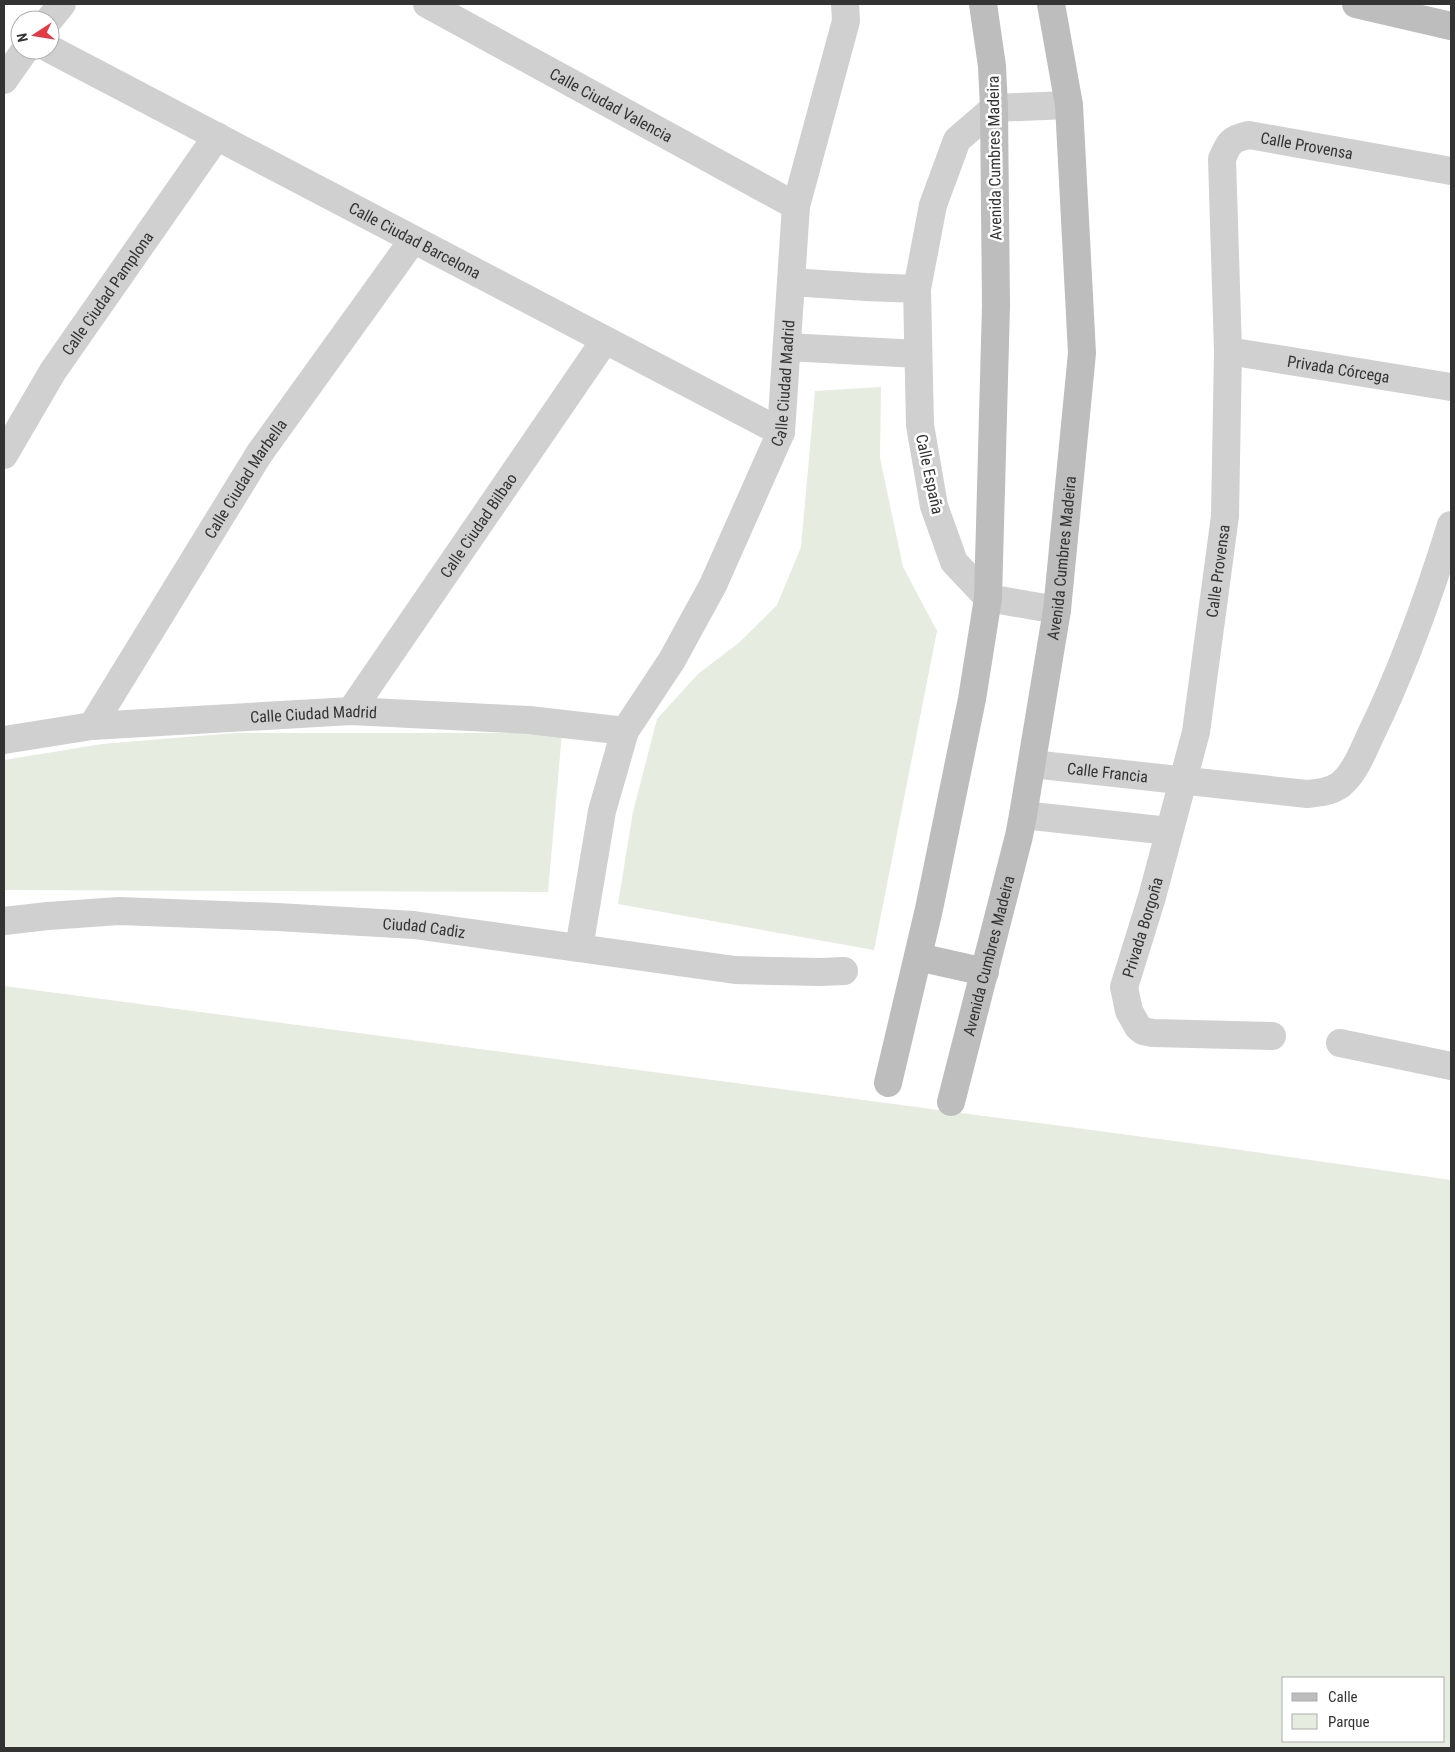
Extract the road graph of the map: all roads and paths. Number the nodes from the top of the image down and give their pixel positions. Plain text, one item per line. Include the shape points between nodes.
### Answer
1 (427, 4) edge
2 (845, 4) edge
3 (983, 4) edge
4 (1052, 4) edge
5 (1356, 4) edge
6 (1451, 26) edge
7 (60, 54) edge
8 (19, 60) edge
9 (4, 80) edge
10 (1068, 105) junction
11 (994, 108) junction
12 (217, 136) junction
13 (1451, 171) edge
14 (796, 206) junction
15 (413, 240) junction
16 (791, 282) junction
17 (917, 288) junction
18 (605, 340) junction
19 (787, 347) junction
20 (1228, 351) junction
21 (918, 354) junction
22 (1451, 387) edge
23 (781, 432) junction
24 (4, 455) edge
25 (1451, 525) edge
26 (988, 598) junction
27 (1057, 610) junction
28 (351, 711) junction
29 (92, 726) junction
30 (625, 732) junction
31 (4, 740) edge
32 (1032, 764) junction
33 (1183, 781) junction
34 (1023, 815) junction
35 (1169, 831) junction
36 (4, 922) edge
37 (579, 948) junction
38 (918, 957) junction
39 (844, 971) dead end
40 (985, 972) junction
41 (1272, 1036) dead end
42 (1340, 1043) dead end
43 (1450, 1063) edge
44 (888, 1083) dead end
45 (952, 1102) dead end

1 - 14 street, Calle Ciudad Valencia
2 - 14 street, Calle Ciudad Madrid via 846,21
3 - 11 street, Avenida Cumbres Madeira
4 - 10 street, Avenida Cumbres Madeira
5 - 6 street
7 - 12 street, Calle Ciudad Barcelona
8 - 9 street
10 - 11 street
10 - 27 street, Avenida Cumbres Madeira via 1082,353
11 - 17 street, Calle España via 956,140 933,206
11 - 26 street, Avenida Cumbres Madeira via 996,306
12 - 15 street, Calle Ciudad Barcelona
12 - 24 street, Calle Ciudad Pamplona via 53,372
13 - 20 street, Calle Provensa via 1249,135 1236,138 1222,159
14 - 16 street, Calle Ciudad Madrid
15 - 18 street, Calle Ciudad Barcelona
15 - 29 street, Calle Ciudad Marbella via 259,454
16 - 17 street
16 - 19 street, Calle Ciudad Madrid
17 - 21 street, Calle España
18 - 23 street, Calle Ciudad Barcelona
18 - 28 street, Calle Ciudad Bilbao
19 - 21 street
19 - 23 street, Calle Ciudad Madrid
20 - 22 street, Privada Córcega
20 - 33 street, Calle Provensa via 1225,516 1196,732
21 - 26 street, Calle España via 920,425 934,506 954,562
23 - 30 street, Calle Ciudad Madrid via 713,585 672,660
25 - 33 street via 1436,576 1386,705 1356,767 1340,786 1324,793 1307,794
26 - 27 street
26 - 38 street, Avenida Cumbres Madeira via 972,699
27 - 32 street, Avenida Cumbres Madeira
28 - 29 street, Calle Ciudad Madrid
28 - 30 street, Calle Ciudad Madrid via 529,720
29 - 31 street, Calle Ciudad Madrid
30 - 37 street, Calle Ciudad Madrid via 602,811
32 - 33 street, Calle Francia
32 - 34 street, Avenida Cumbres Madeira
33 - 35 street, Privada Borgoña
34 - 35 street
34 - 40 street, Avenida Cumbres Madeira
35 - 41 street, Privada Borgoña via 1124,987 1134,1021 1143,1031 1153,1033
36 - 37 street, Ciudad Cadiz via 119,911 277,917 414,925
37 - 39 street, Ciudad Cadiz via 735,970
38 - 40 street
38 - 44 street, Avenida Cumbres Madeira
40 - 45 street, Avenida Cumbres Madeira
42 - 43 street

